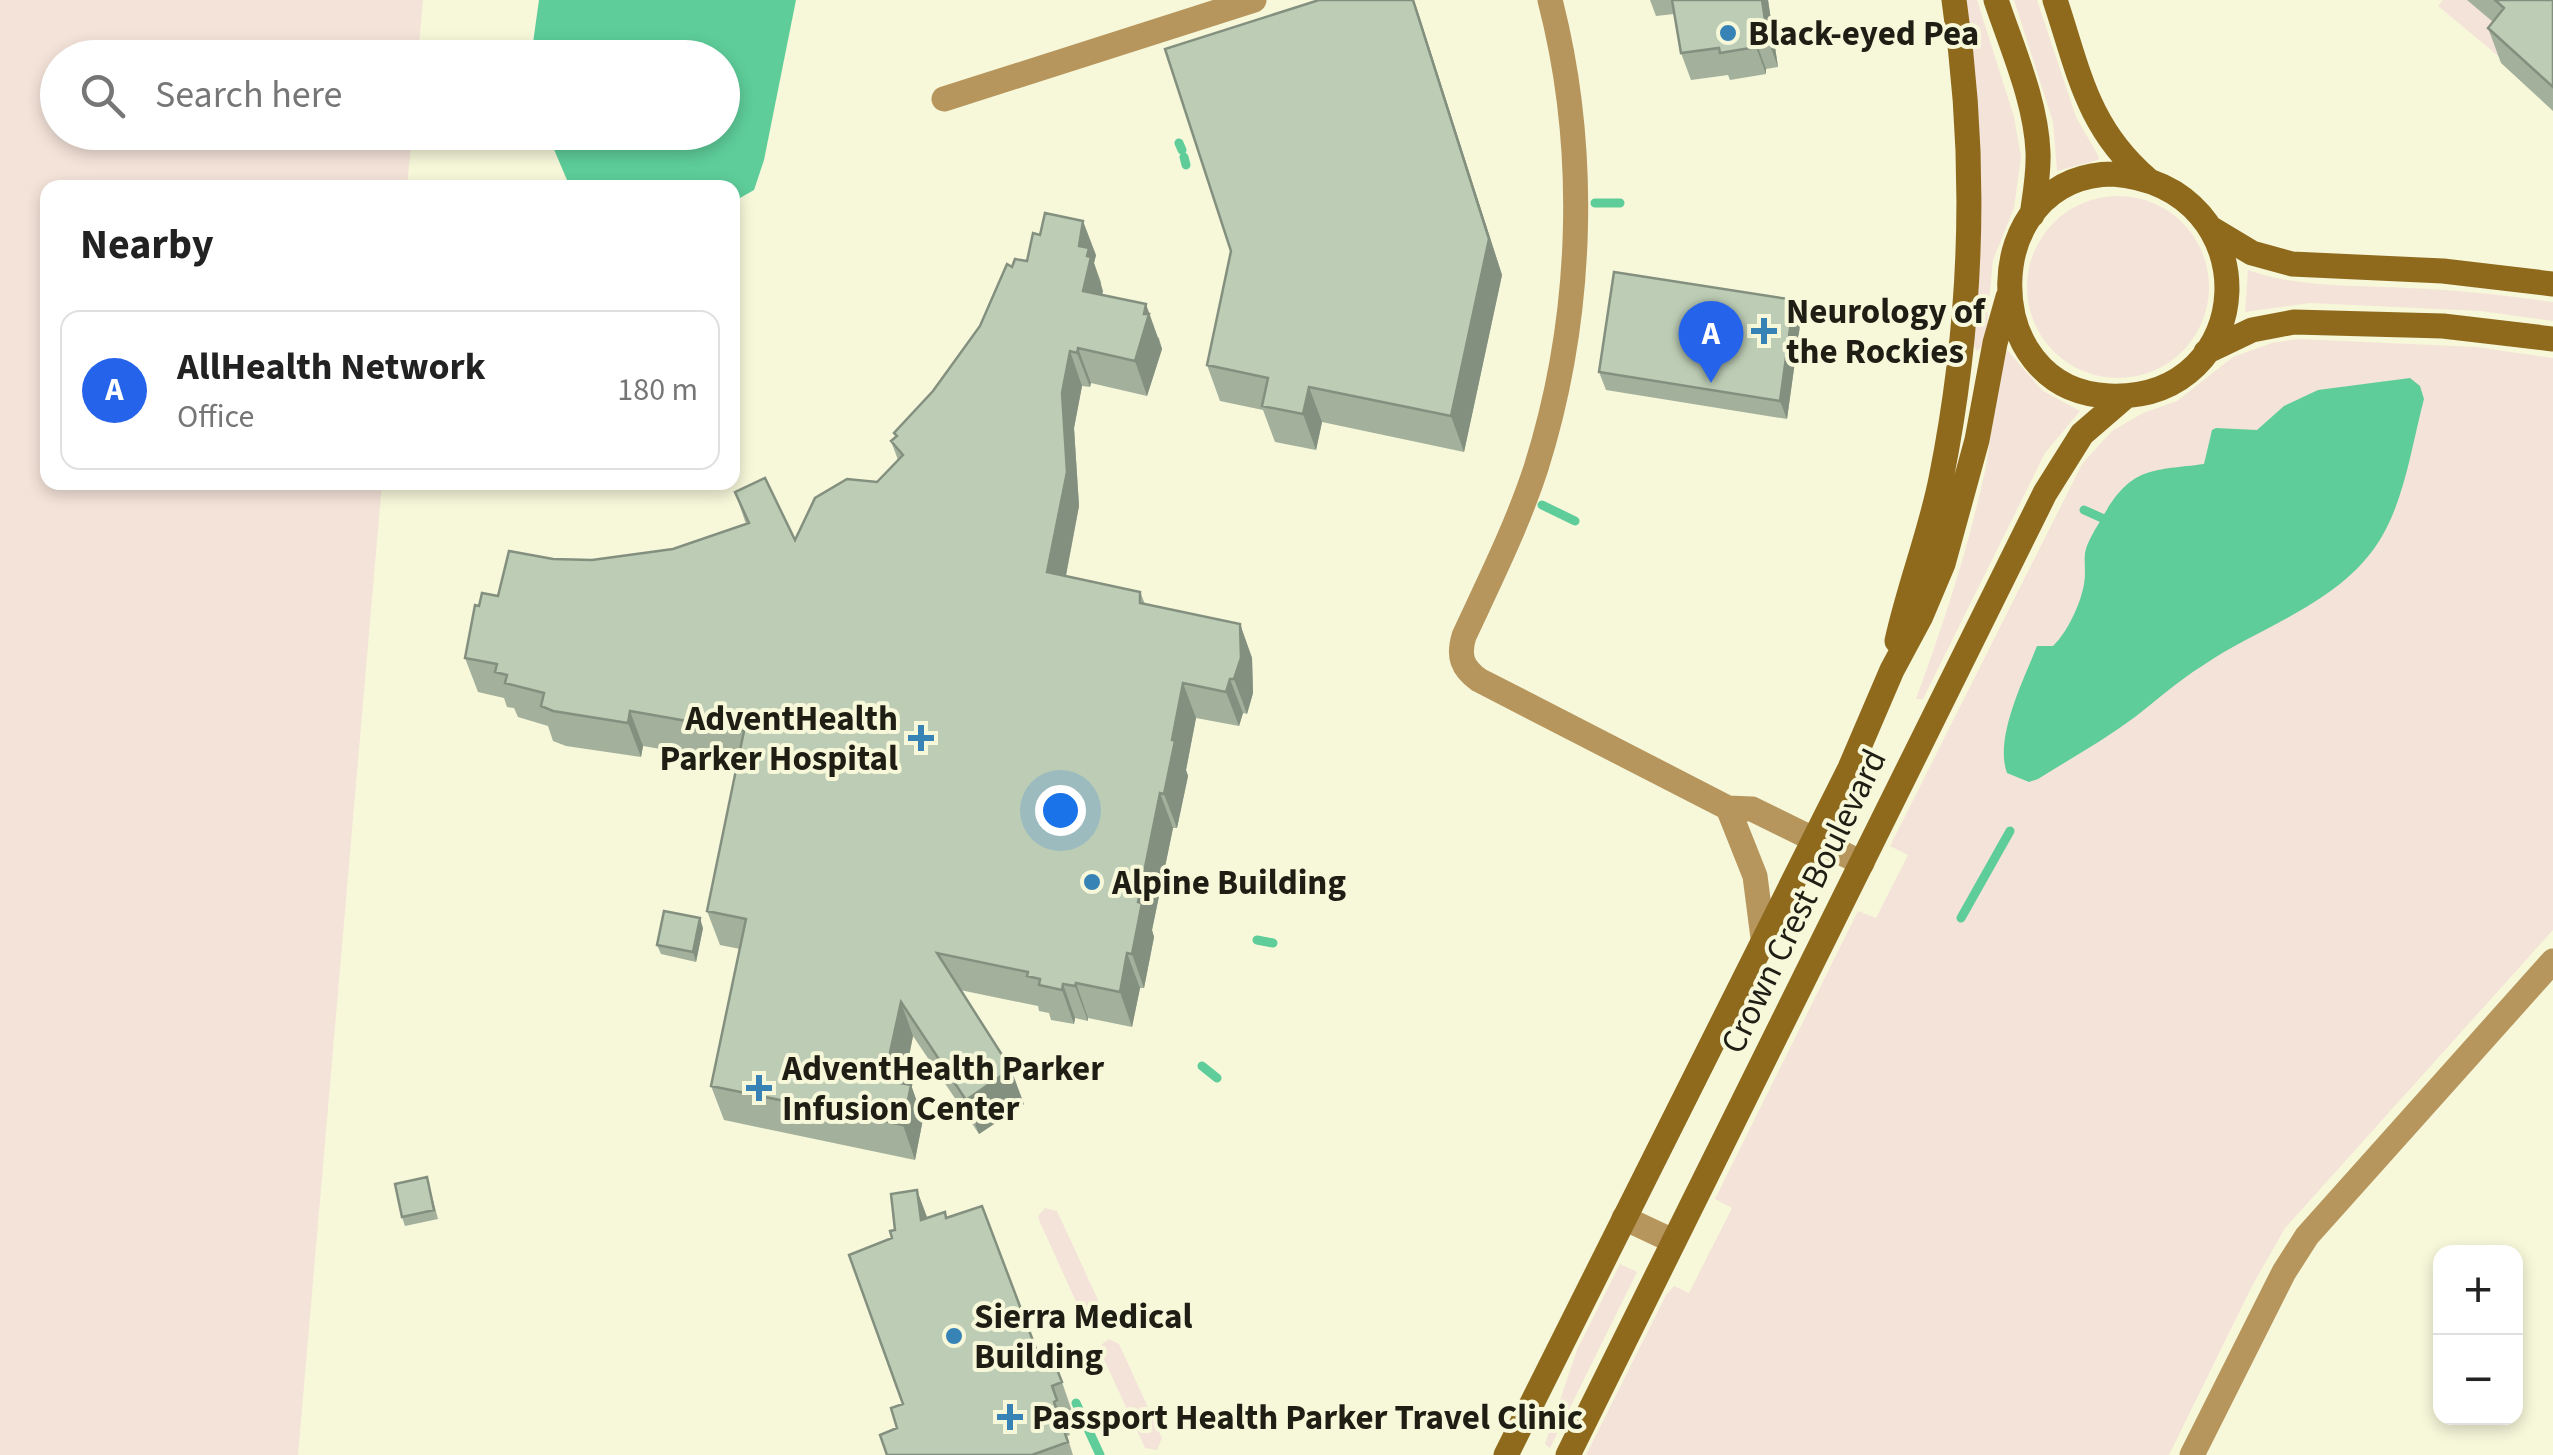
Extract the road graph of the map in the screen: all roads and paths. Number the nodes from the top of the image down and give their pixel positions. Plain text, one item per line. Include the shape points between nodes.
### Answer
1 (1254, 0) edge
2 (1550, 0) edge
3 (1954, 0) edge
4 (1996, 0) edge
5 (2055, 0) edge
6 (944, 98) dead end
7 (2147, 179) junction
8 (2032, 215) junction
9 (2210, 228) junction
10 (2553, 284) edge
11 (2008, 296) junction
12 (2553, 339) edge
13 (2206, 352) junction
14 (2126, 396) junction
15 (1892, 670) junction
16 (1728, 808) junction
17 (1813, 839) junction
18 (1862, 863) junction
19 (1762, 938) junction
20 (2553, 962) edge
21 (1624, 1218) junction
22 (1673, 1241) junction
23 (1506, 1455) edge
24 (1568, 1455) edge
25 (2192, 1455) edge

1 - 6 street
2 - 16 street via 1566,76 1576,190 1563,353 1536,466 1464,636 1462,662 1479,680
3 - 15 main road, Crown Crest Boulevard via 1970,164 1966,315 1940,484
4 - 8 main road via 2036,136
5 - 7 main road via 2098,124
7 - 8 main road via 2078,178
7 - 9 main road via 2182,198
8 - 11 main road via 2015,251
9 - 10 main road via 2252,254 2292,264
9 - 13 main road via 2228,291 2220,328
11 - 14 main road via 2021,340 2048,372 2083,392
11 - 15 main road, Crown Crest Boulevard via 1944,564
12 - 13 main road via 2443,326 2294,322 2252,330
13 - 14 main road via 2164,387
14 - 18 main road, Crown Crest Boulevard via 2082,434 2063,462
15 - 17 main road, Crown Crest Boulevard
16 - 17 street via 1752,809
16 - 19 street via 1755,876
17 - 18 street
17 - 19 main road, Crown Crest Boulevard
18 - 22 main road, Crown Crest Boulevard
19 - 21 main road, Crown Crest Boulevard
20 - 25 street via 2307,1236
21 - 22 street
21 - 23 main road, Crown Crest Boulevard
22 - 24 main road, Crown Crest Boulevard

